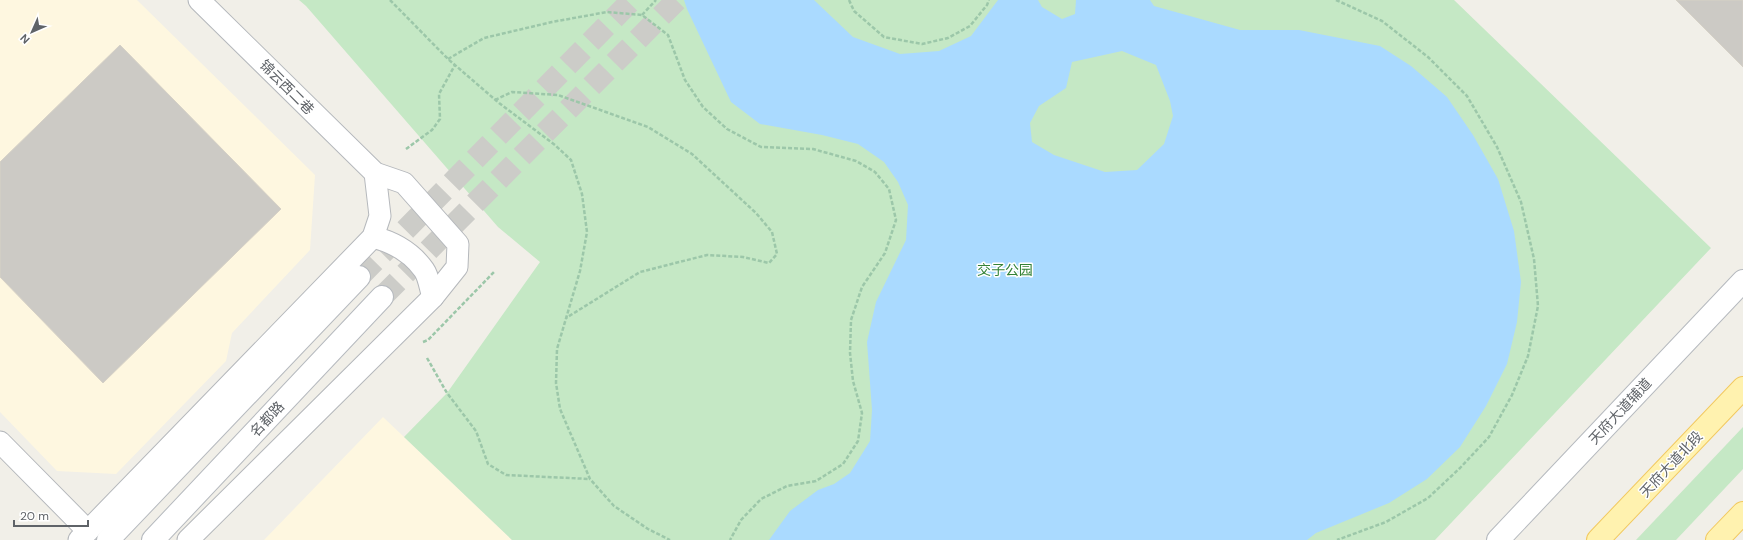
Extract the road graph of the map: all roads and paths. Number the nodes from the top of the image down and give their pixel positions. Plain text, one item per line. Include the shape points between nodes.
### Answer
1 (199, 0) edge
2 (390, 0) edge
3 (656, 0) edge
4 (849, 0) edge
5 (989, 0) edge
6 (1336, 0) edge
7 (642, 14) junction
8 (448, 59) junction
9 (455, 65) junction
10 (495, 100) junction
11 (406, 149) dead end
12 (375, 173) junction
13 (372, 237) junction
14 (494, 272) dead end
15 (358, 277) tunnel mouth
16 (1743, 281) edge
17 (382, 297) tunnel mouth
18 (433, 297) junction
19 (566, 318) junction
20 (429, 339) dead end
21 (427, 358) dead end
22 (1743, 388) edge
23 (0, 442) edge
24 (590, 479) junction
25 (1743, 513) edge
26 (83, 535) edge
27 (108, 540) edge
28 (152, 540) edge
29 (188, 540) edge
30 (670, 540) edge
31 (730, 540) edge
32 (1337, 540) edge
33 (1498, 540) edge
34 (1598, 540) edge
35 (1717, 540) edge

1 - 12 street, 锦云西二巷
2 - 8 path
3 - 7 path
4 - 5 path via 854,11 884,37 922,44 948,38 970,26
6 - 32 path via 1382,21 1428,57 1467,96 1497,148 1521,202 1534,259 1538,306 1528,356 1512,395 1489,437 1428,498 1386,522
7 - 8 path via 607,12 552,22 484,38
7 - 31 path via 668,35 685,80 703,107 727,129 762,147 813,149 856,161 875,172 889,190 896,220 885,253 862,287 851,320 850,353 853,381 862,413 858,441 843,464 816,481 787,486 761,499 741,520
8 - 9 path
9 - 10 path
9 - 11 path via 439,94 440,119 432,130
10 - 19 path via 556,145 571,160 582,194 587,232 580,271
10 - 19 path via 512,92 558,95 648,127 692,154 756,213 772,232 777,254 769,263 743,257 707,255 640,272
12 - 13 street via 380,216
12 - 18 street via 404,183 458,244 457,267
13 - 18 street via 407,252 425,271
13 - 26 street
14 - 20 path
15 - 27 street
16 - 33 street, 天府大道辅道
17 - 28 street, 名都路
18 - 29 street
19 - 24 path via 557,350 556,383 560,409
21 - 24 path via 447,393 476,431 488,464 506,475
22 - 34 main road, 天府大道北段
23 - 26 street
24 - 30 path via 614,506 648,529
25 - 35 main road

